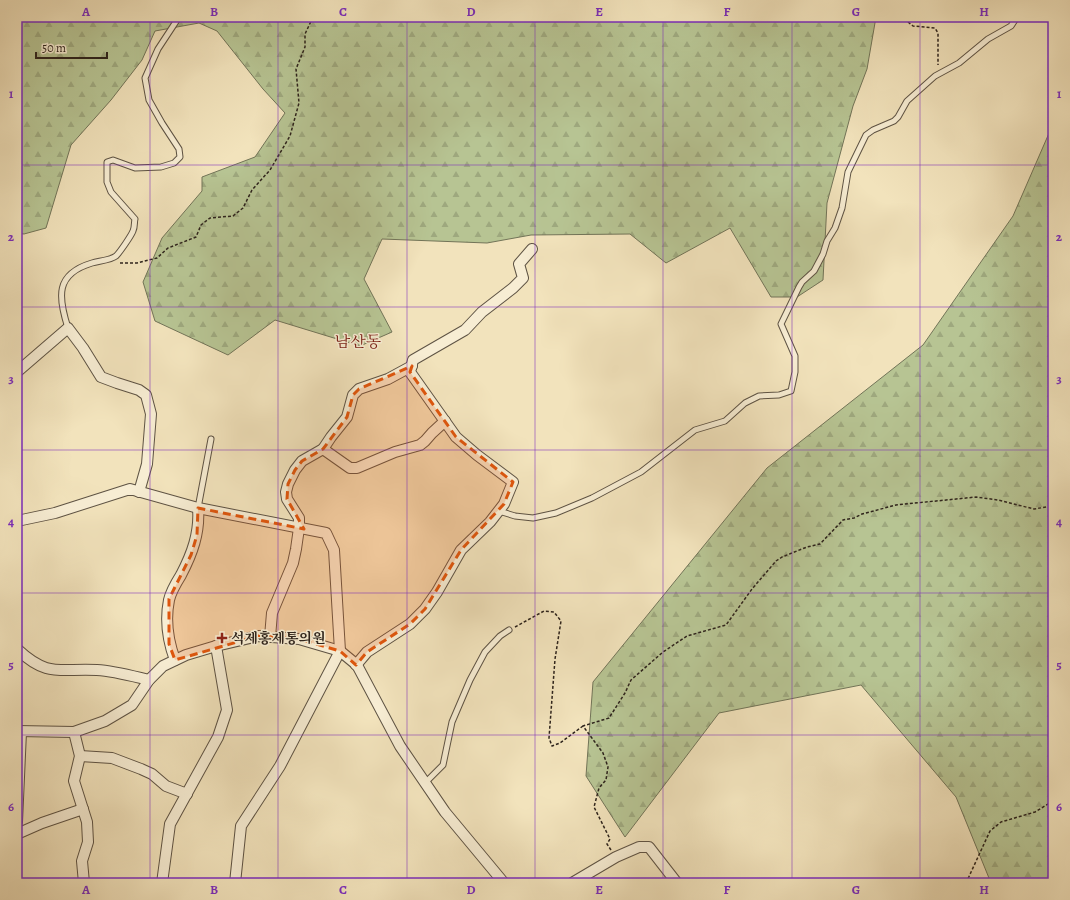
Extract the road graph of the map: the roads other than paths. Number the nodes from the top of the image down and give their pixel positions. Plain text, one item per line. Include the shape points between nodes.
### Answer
1 (179, 17) edge
2 (1017, 17) edge
3 (532, 249) dead end
4 (68, 328) junction
5 (412, 366) junction
6 (17, 372) edge
7 (445, 421) junction
8 (211, 439) dead end
9 (323, 449) junction
10 (139, 492) junction
11 (198, 508) junction
12 (499, 511) junction
13 (17, 521) edge
14 (299, 528) junction
15 (509, 630) road end
16 (270, 636) junction
17 (216, 646) junction
18 (17, 649) edge
19 (340, 651) junction
20 (175, 660) junction
21 (356, 665) junction
22 (149, 680) junction
23 (19, 732) edge
24 (74, 732) junction
25 (80, 756) junction
26 (18, 781) edge
27 (424, 784) junction
28 (187, 794) junction
29 (83, 809) junction
30 (17, 822) edge
31 (17, 834) edge
32 (84, 883) edge
33 (162, 883) edge
34 (235, 883) edge
35 (504, 883) edge
36 (572, 883) edge
37 (677, 883) edge

1 - 4 lane via 158,49 145,78 149,100 180,149 180,158 161,167 135,168 113,160 106,162 107,182 111,192 135,219 134,230 115,256 73,271 64,280 62,309
2 - 12 lane via 1011,26 988,38 960,63 935,76 907,101 894,121 873,130 862,141 848,172 842,208 835,228 814,270 799,287 781,324 795,356 791,391 779,395 759,396 744,403 725,421 695,430 642,472 556,513 533,518
3 - 5 street via 519,264 523,278 513,288 482,312 465,330 413,360
4 - 6 street
4 - 10 street via 101,377 139,390 146,395 151,414 146,464
5 - 7 street via 410,372
5 - 9 street via 359,389 352,395 347,417
7 - 9 street via 420,445 408,447 356,468 350,468
7 - 12 street via 456,437 513,482
8 - 11 lane
9 - 14 street via 302,461 288,484 287,499 299,518
10 - 11 street
10 - 13 street via 130,490 56,513
11 - 14 street
11 - 20 street via 197,535 191,555 169,599 169,644
12 - 21 street via 461,550 425,609 410,624 367,652
14 - 16 street via 293,563 272,613
14 - 19 street via 326,533 334,550
15 - 27 lane via 485,652 452,722 443,765
16 - 17 street via 258,636
16 - 19 street via 299,639
17 - 20 street via 186,654
17 - 28 street via 227,710 218,737
18 - 22 street via 34,664 44,668 63,671 98,670
19 - 21 street
19 - 34 street via 280,766 241,826
20 - 22 street via 163,666
21 - 27 street
22 - 24 street via 132,705 105,721
23 - 24 street
23 - 26 street
24 - 25 street
25 - 28 street via 112,758 141,768 166,786
25 - 29 street via 74,782
26 - 30 street
27 - 35 street
28 - 33 street via 170,824
29 - 31 street
29 - 32 street via 87,822 88,842 82,860
36 - 37 street via 616,857 639,847 649,847

